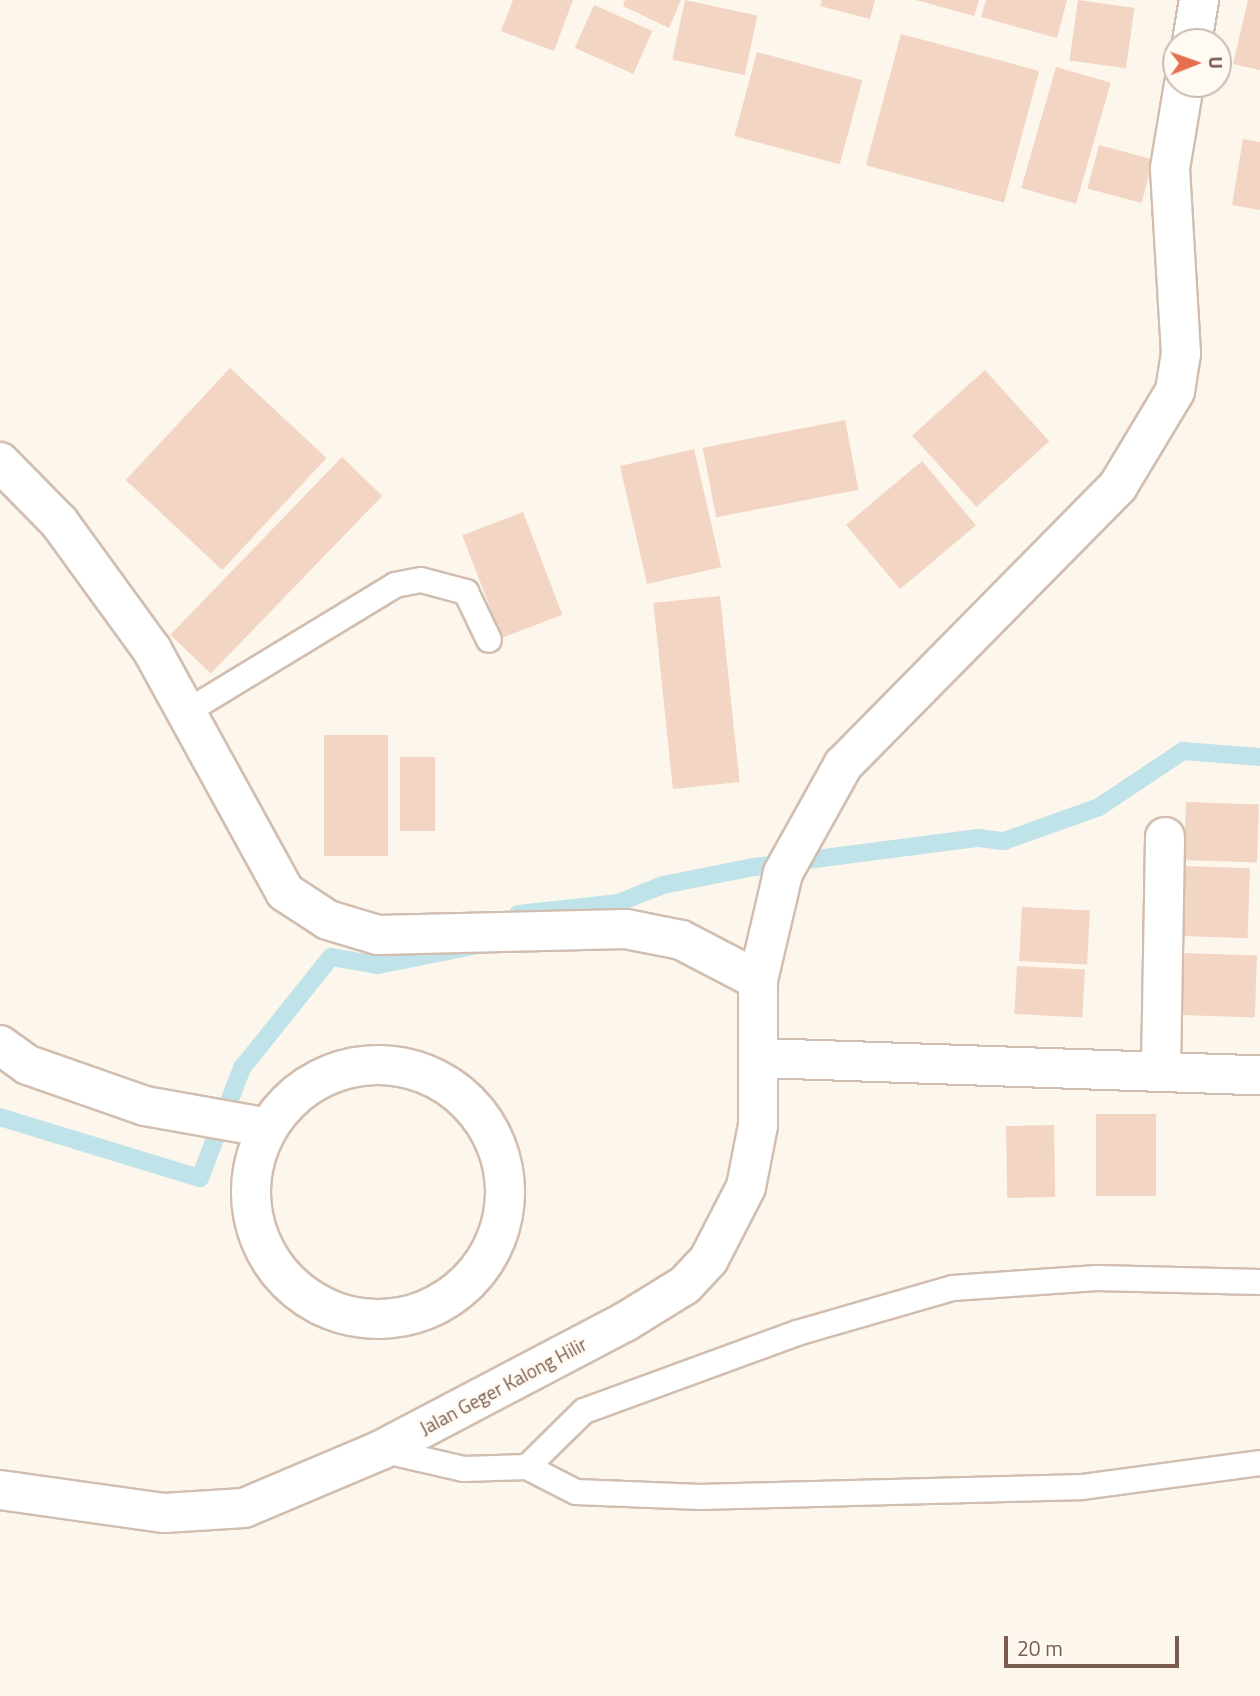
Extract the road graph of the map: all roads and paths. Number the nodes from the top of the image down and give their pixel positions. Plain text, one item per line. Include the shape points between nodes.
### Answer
1 (1199, 0) edge
2 (1194, 28) edge
3 (1182, 98) edge
4 (0, 462) edge
5 (489, 640) dead end
6 (183, 714) junction
7 (1166, 837) dead end
8 (758, 980) junction
9 (0, 1045) edge
10 (762, 1058) junction
11 (1161, 1069) junction
12 (1260, 1075) edge
13 (263, 1127) junction
14 (1260, 1282) edge
15 (381, 1450) junction
16 (1260, 1462) edge
17 (527, 1467) junction
18 (0, 1490) edge

1 - 2 street
3 - 8 street, Jalan Geger Kalong Hilir via 1170,168 1181,354 1175,391 1118,486 843,765 783,873
4 - 6 street via 59,522 106,586 152,650
5 - 6 lane via 466,592 421,580 395,585
6 - 8 street via 285,892 328,920 378,935 626,929 681,940
7 - 11 street
8 - 10 street, Jalan Geger Kalong Hilir
9 - 13 street via 28,1065 145,1106
10 - 11 street
10 - 15 street, Jalan Geger Kalong Hilir via 746,1187 709,1259 685,1285
11 - 12 street
13 - 13 street via 324,1076 362,1065 402,1066 439,1079 472,1103 497,1150 505,1215 491,1253 466,1285 434,1308 395,1319 355,1318 317,1304 286,1280 263,1247 252,1209
14 - 17 lane via 1097,1278 953,1288 797,1334 584,1411
15 - 17 lane via 464,1469
15 - 18 street, Jalan Geger Kalong Hilir via 244,1508 164,1513
16 - 17 lane via 1082,1487 676,1497 576,1492

